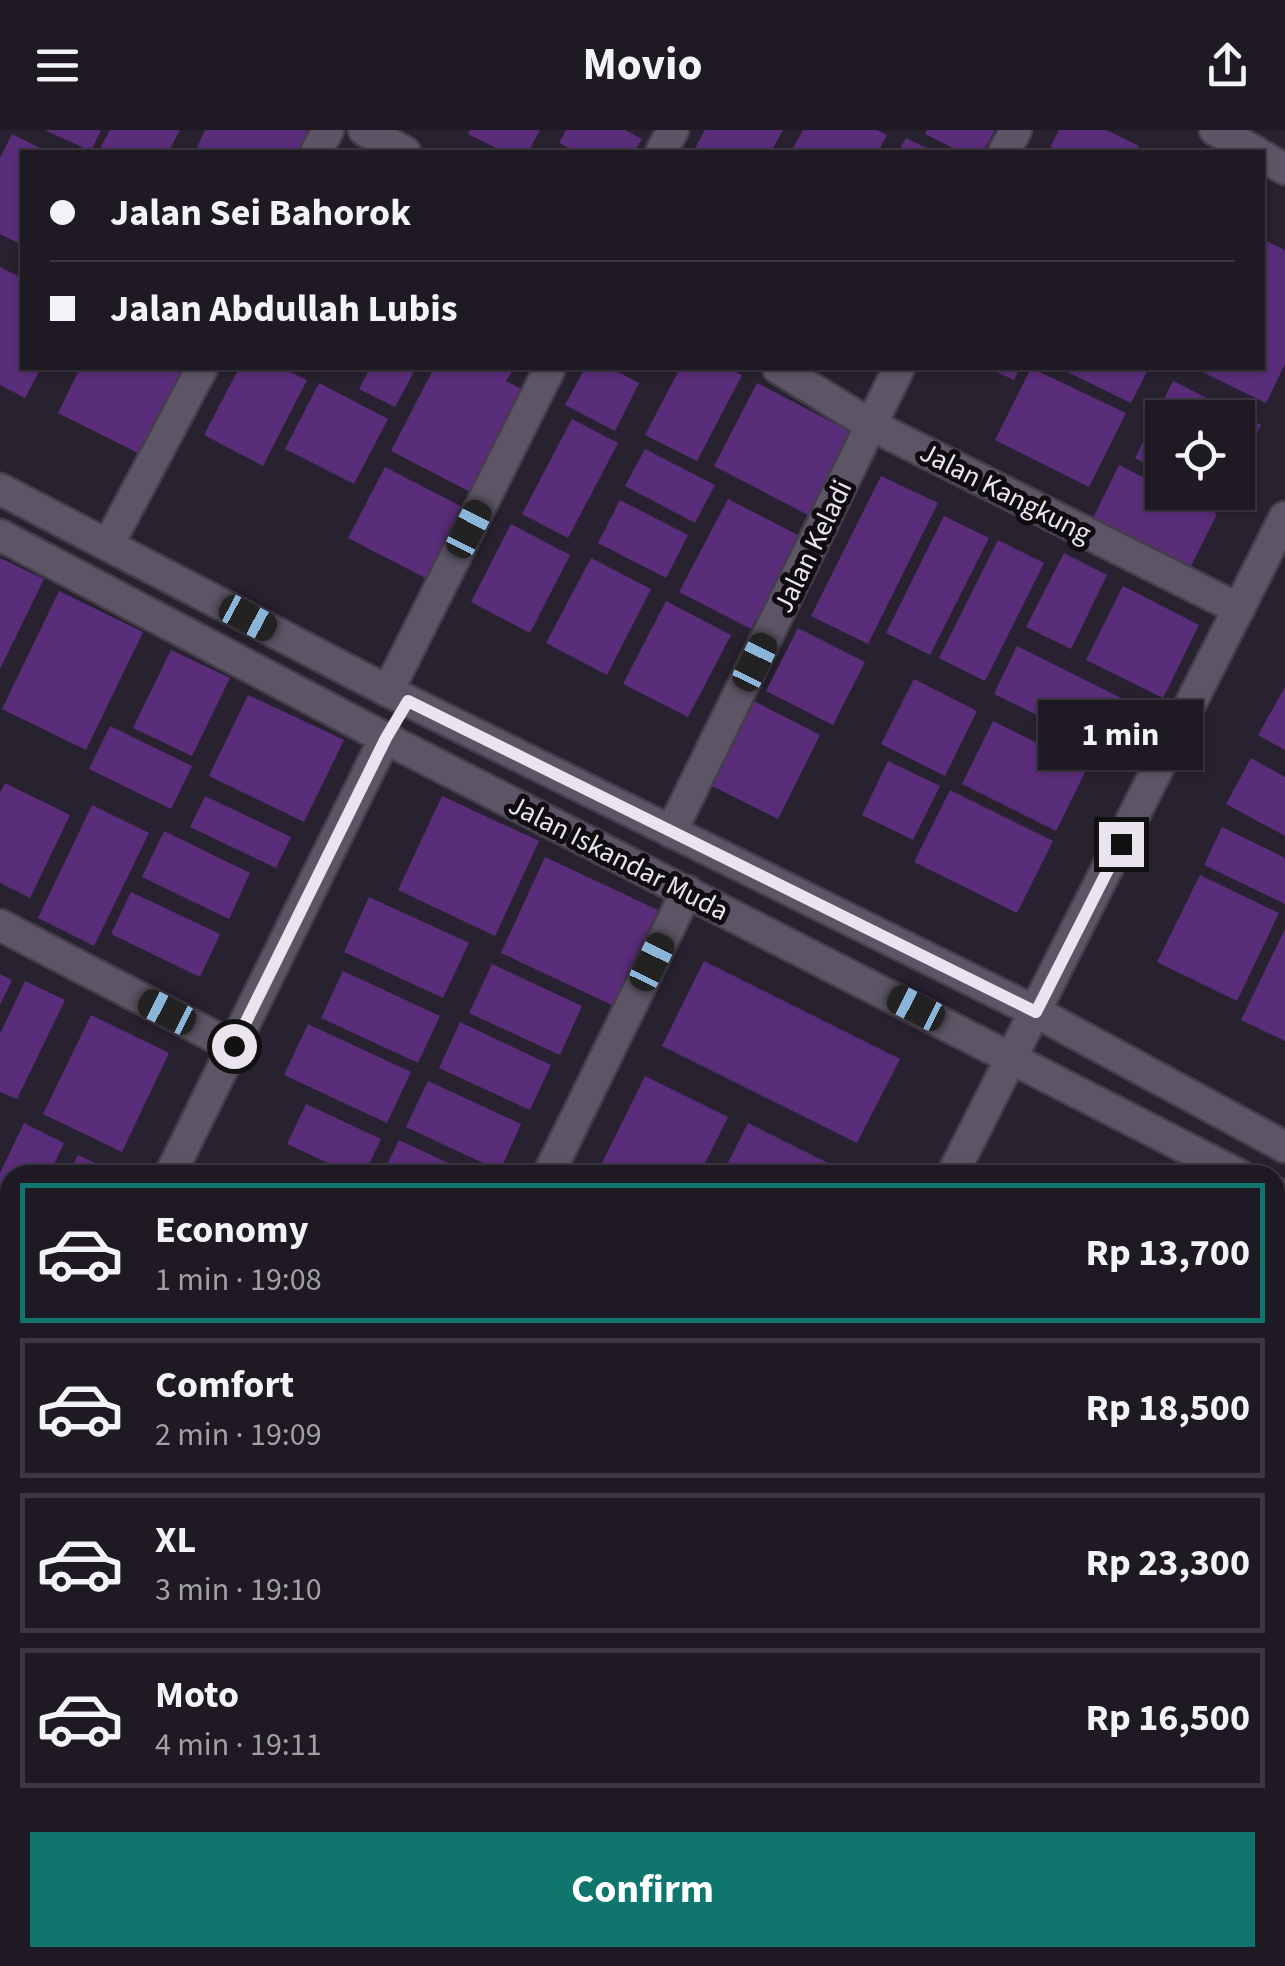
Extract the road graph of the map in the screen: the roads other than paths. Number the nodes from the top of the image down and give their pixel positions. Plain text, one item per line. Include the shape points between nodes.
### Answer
1 (364, 130) edge
2 (1215, 130) edge
3 (401, 150) edge
4 (1252, 150) edge
5 (201, 370) edge
6 (549, 370) edge
7 (781, 370) edge
8 (898, 370) edge
9 (871, 424) junction
10 (0, 490) edge
11 (1285, 517) edge
12 (0, 535) edge
13 (108, 545) junction
14 (1239, 608) junction
15 (398, 696) junction
16 (386, 738) junction
17 (672, 832) junction
18 (705, 851) junction
19 (687, 891) junction
20 (0, 925) edge
21 (1036, 1012) junction
22 (234, 1046) junction
23 (1014, 1058) junction
24 (1285, 1147) edge
25 (175, 1165) edge
26 (553, 1165) edge
27 (957, 1165) edge
28 (1220, 1165) edge

1 - 3 street
2 - 4 street
5 - 13 street
6 - 15 street
7 - 9 street, Jalan Kangkung
8 - 9 street, Jalan Keladi
9 - 14 street, Jalan Kangkung
9 - 17 street, Jalan Keladi
10 - 13 street, Jalan Iskandar Muda
11 - 14 street
12 - 16 street, Jalan Iskandar Muda
13 - 15 street, Jalan Iskandar Muda
14 - 21 street
15 - 16 street
15 - 17 street, Jalan Iskandar Muda
16 - 19 street, Jalan Iskandar Muda
16 - 22 street
17 - 18 street, Jalan Iskandar Muda
18 - 19 street
18 - 21 street, Jalan Iskandar Muda
19 - 23 street, Jalan Iskandar Muda
19 - 26 street
20 - 22 street
21 - 23 street
21 - 24 street, Jalan Iskandar Muda
22 - 25 street
23 - 27 street
23 - 28 street, Jalan Iskandar Muda

